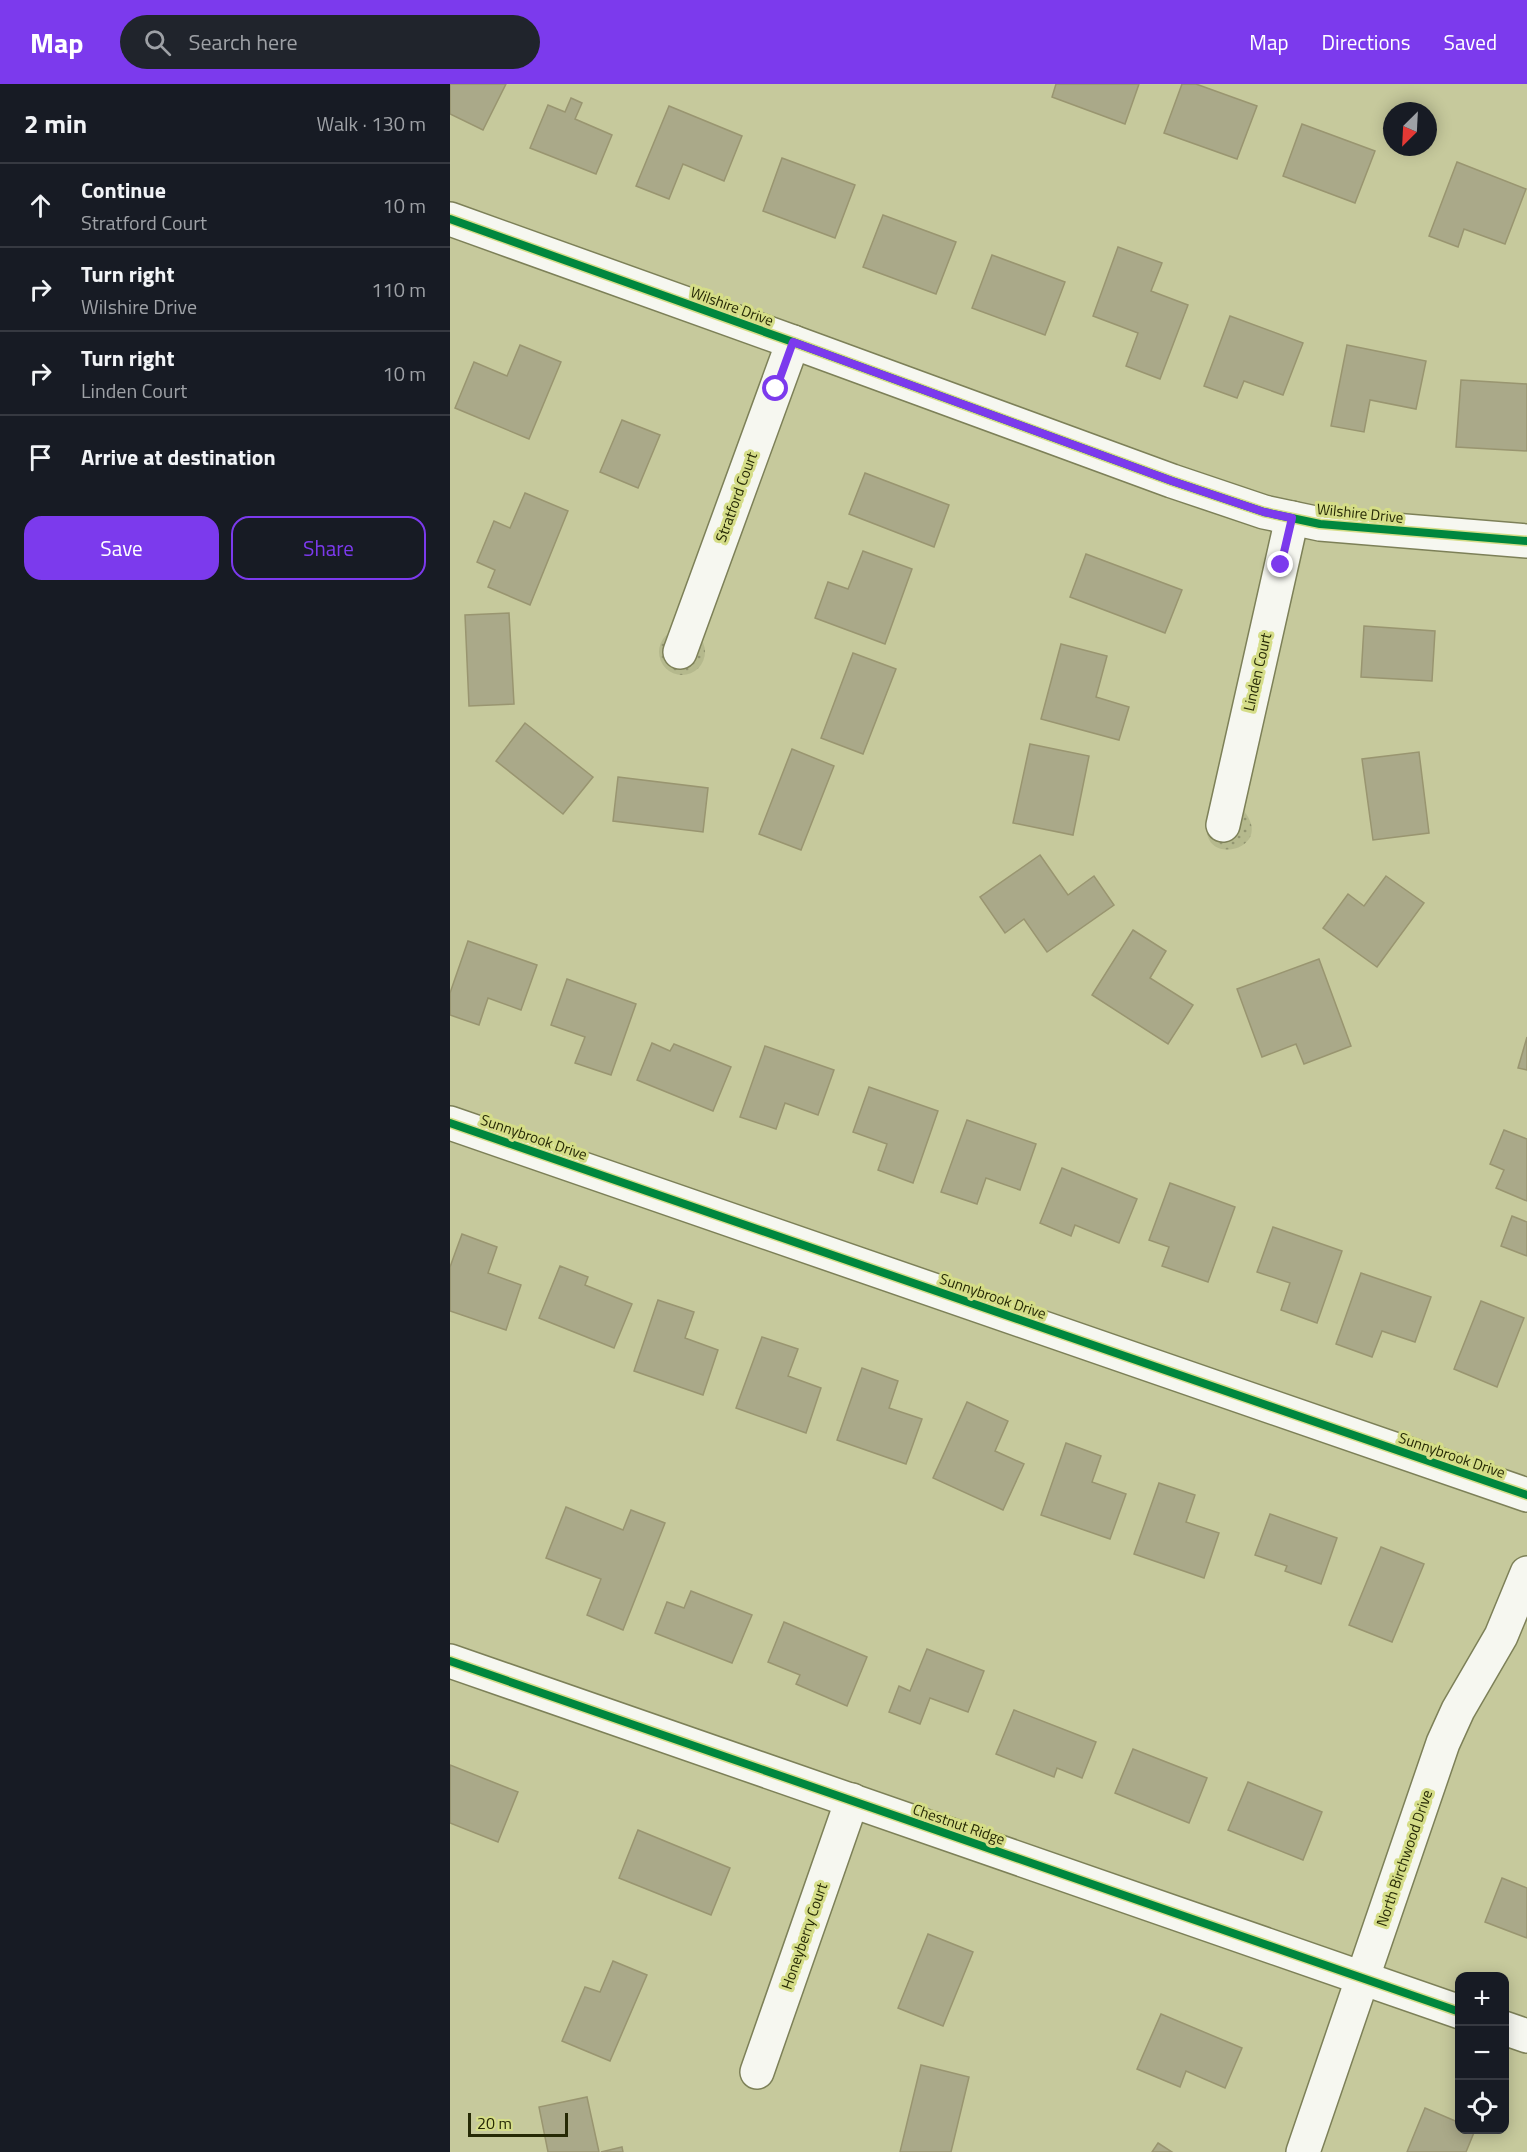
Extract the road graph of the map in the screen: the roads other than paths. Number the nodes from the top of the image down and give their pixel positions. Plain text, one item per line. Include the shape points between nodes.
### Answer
1 (450, 219) edge
2 (793, 342) junction
3 (1292, 518) junction
4 (1527, 541) edge
5 (680, 652) dead end
6 (1223, 825) dead end
7 (450, 1123) edge
8 (1527, 1495) edge
9 (1527, 1573) edge
10 (450, 1661) edge
11 (852, 1800) junction
12 (1362, 1978) junction
13 (1455, 2010) edge
14 (1509, 2030) edge
15 (1527, 2036) edge
16 (757, 2072) dead end
17 (1303, 2152) edge

1 - 2 street, Wilshire Drive
2 - 3 street, Wilshire Drive via 1172,481
2 - 5 street, Stratford Court
3 - 4 street, Wilshire Drive via 1320,524
3 - 6 street, Linden Court
7 - 8 street, Sunnybrook Drive
9 - 12 street, North Birchwood Drive via 1501,1636 1443,1743
10 - 11 street, Chestnut Ridge
11 - 12 street, Chestnut Ridge
11 - 16 street, Honeyberry Court
12 - 13 street, Chestnut Ridge
12 - 17 street, North Birchwood Drive
14 - 15 street

